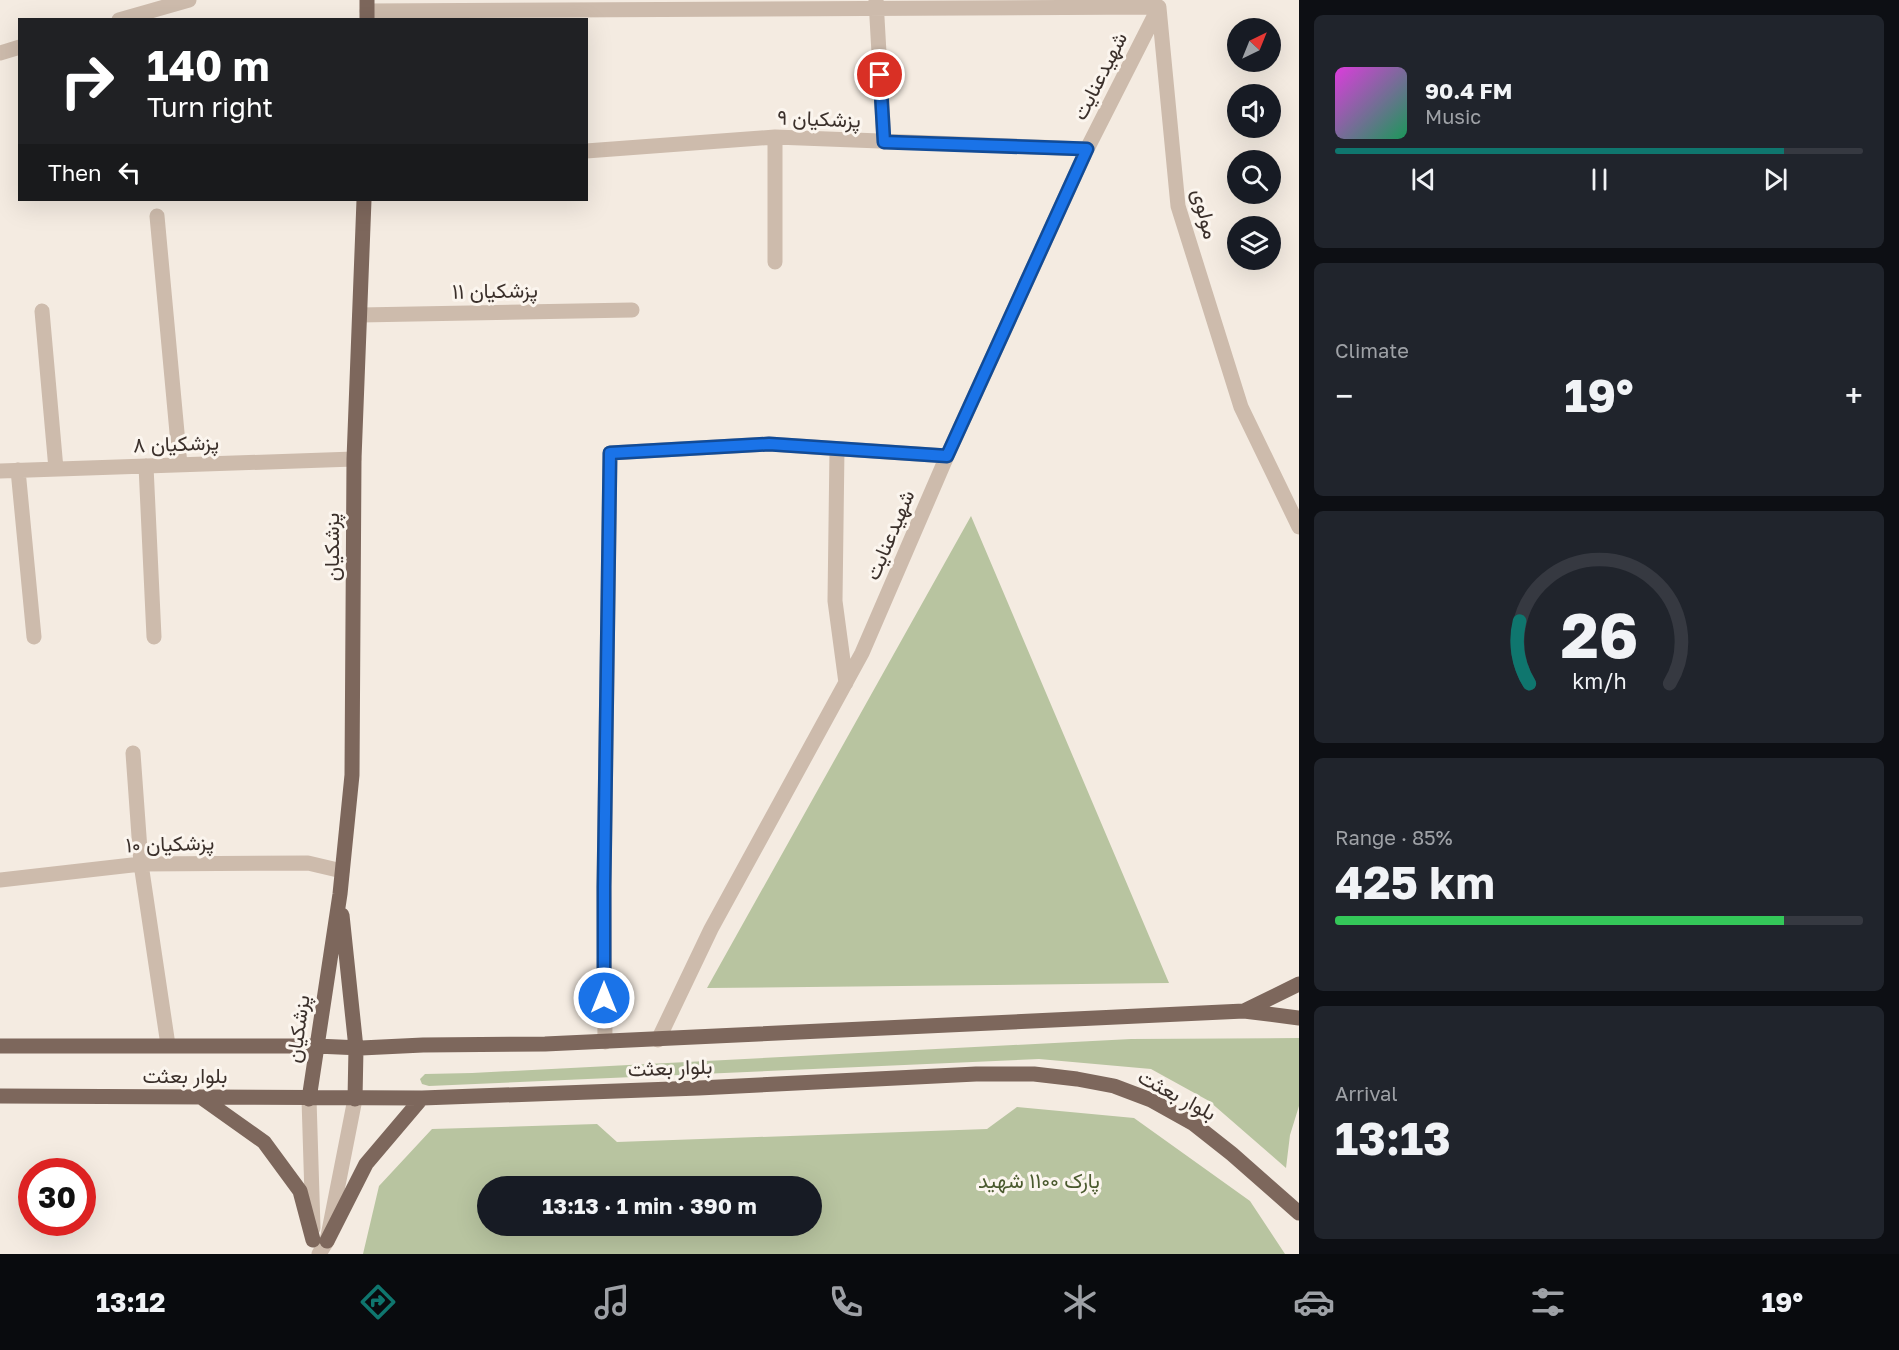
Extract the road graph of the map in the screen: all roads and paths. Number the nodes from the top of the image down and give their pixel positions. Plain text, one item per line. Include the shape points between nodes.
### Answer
1 (189, 0) edge
2 (1158, 3) edge
3 (876, 4) edge
4 (367, 10) edge
5 (126, 18) edge
6 (18, 48) edge
7 (0, 53) edge
8 (776, 137) junction
9 (884, 142) junction
10 (1087, 149) junction
11 (588, 151) edge
12 (364, 201) edge
13 (157, 216) dead end
14 (775, 262) dead end
15 (632, 310) dead end
16 (42, 311) dead end
17 (360, 315) junction
18 (837, 449) junction
19 (947, 456) junction
20 (354, 459) junction
21 (180, 465) junction
22 (146, 466) junction
23 (56, 469) junction
24 (18, 470) junction
25 (0, 471) edge
26 (1299, 527) edge
27 (34, 637) dead end
28 (154, 637) dead end
29 (846, 683) junction
30 (133, 753) dead end
31 (141, 864) junction
32 (342, 871) junction
33 (0, 880) edge
34 (340, 894) junction
35 (1299, 984) edge
36 (1244, 1011) junction
37 (1299, 1018) edge
38 (658, 1040) junction
39 (605, 1042) junction
40 (168, 1045) junction
41 (0, 1046) edge
42 (316, 1046) junction
43 (356, 1048) junction
44 (0, 1096) edge
45 (201, 1098) junction
46 (422, 1098) junction
47 (309, 1099) junction
48 (355, 1099) junction
49 (1299, 1213) edge
50 (319, 1247) edge

1 - 5 street
2 - 3 street
2 - 10 street, شهیدعنایت
2 - 26 street, مولوی via 1178,206 1242,407
3 - 4 street
3 - 9 street
6 - 7 street
8 - 9 street, پزشکیان ۹
8 - 11 street, پزشکیان ۹
8 - 14 street
9 - 10 street, پزشکیان ۹
10 - 19 street, شهیدعنایت
12 - 17 main road, پزشکیان
13 - 21 street
15 - 17 street, پزشکیان ۱۱
16 - 23 street
17 - 20 main road, پزشکیان
18 - 19 street
18 - 29 street via 836,601
18 - 39 street via 769,444 610,453
19 - 29 street, شهیدعنایت
20 - 21 street, پزشکیان ۸
20 - 32 main road, پزشکیان via 351,775
21 - 22 street, پزشکیان ۸
22 - 23 street, پزشکیان ۸
22 - 28 street
23 - 24 street, پزشکیان ۸
24 - 25 street, پزشکیان ۸
24 - 27 street
29 - 38 street, شهیدعنایت via 711,929
30 - 31 street
31 - 32 street, پزشکیان ۱۰ via 308,863
31 - 33 street, پزشکیان ۱۰
31 - 40 street
32 - 34 main road, پزشکیان
34 - 42 main road, پزشکیان
34 - 43 main road, پزشکیان
35 - 36 main road
36 - 37 main road, بلوار بعثت
36 - 38 main road, بلوار بعثت
38 - 39 main road, بلوار بعثت
39 - 43 main road, بلوار بعثت
40 - 41 main road, بلوار بعثت
40 - 42 main road, بلوار بعثت
42 - 43 main road, بلوار بعثت
42 - 47 main road, پزشکیان
43 - 48 main road, پزشکیان
44 - 45 main road, بلوار بعثت
45 - 47 main road, بلوار بعثت
45 - 50 main road via 264,1142 300,1191
46 - 48 main road, بلوار بعثت
46 - 49 main road, بلوار بعثت via 976,1074 1077,1079 1136,1093 1194,1124
46 - 50 main road via 366,1164
47 - 48 main road, بلوار بعثت
47 - 50 street
48 - 50 street

